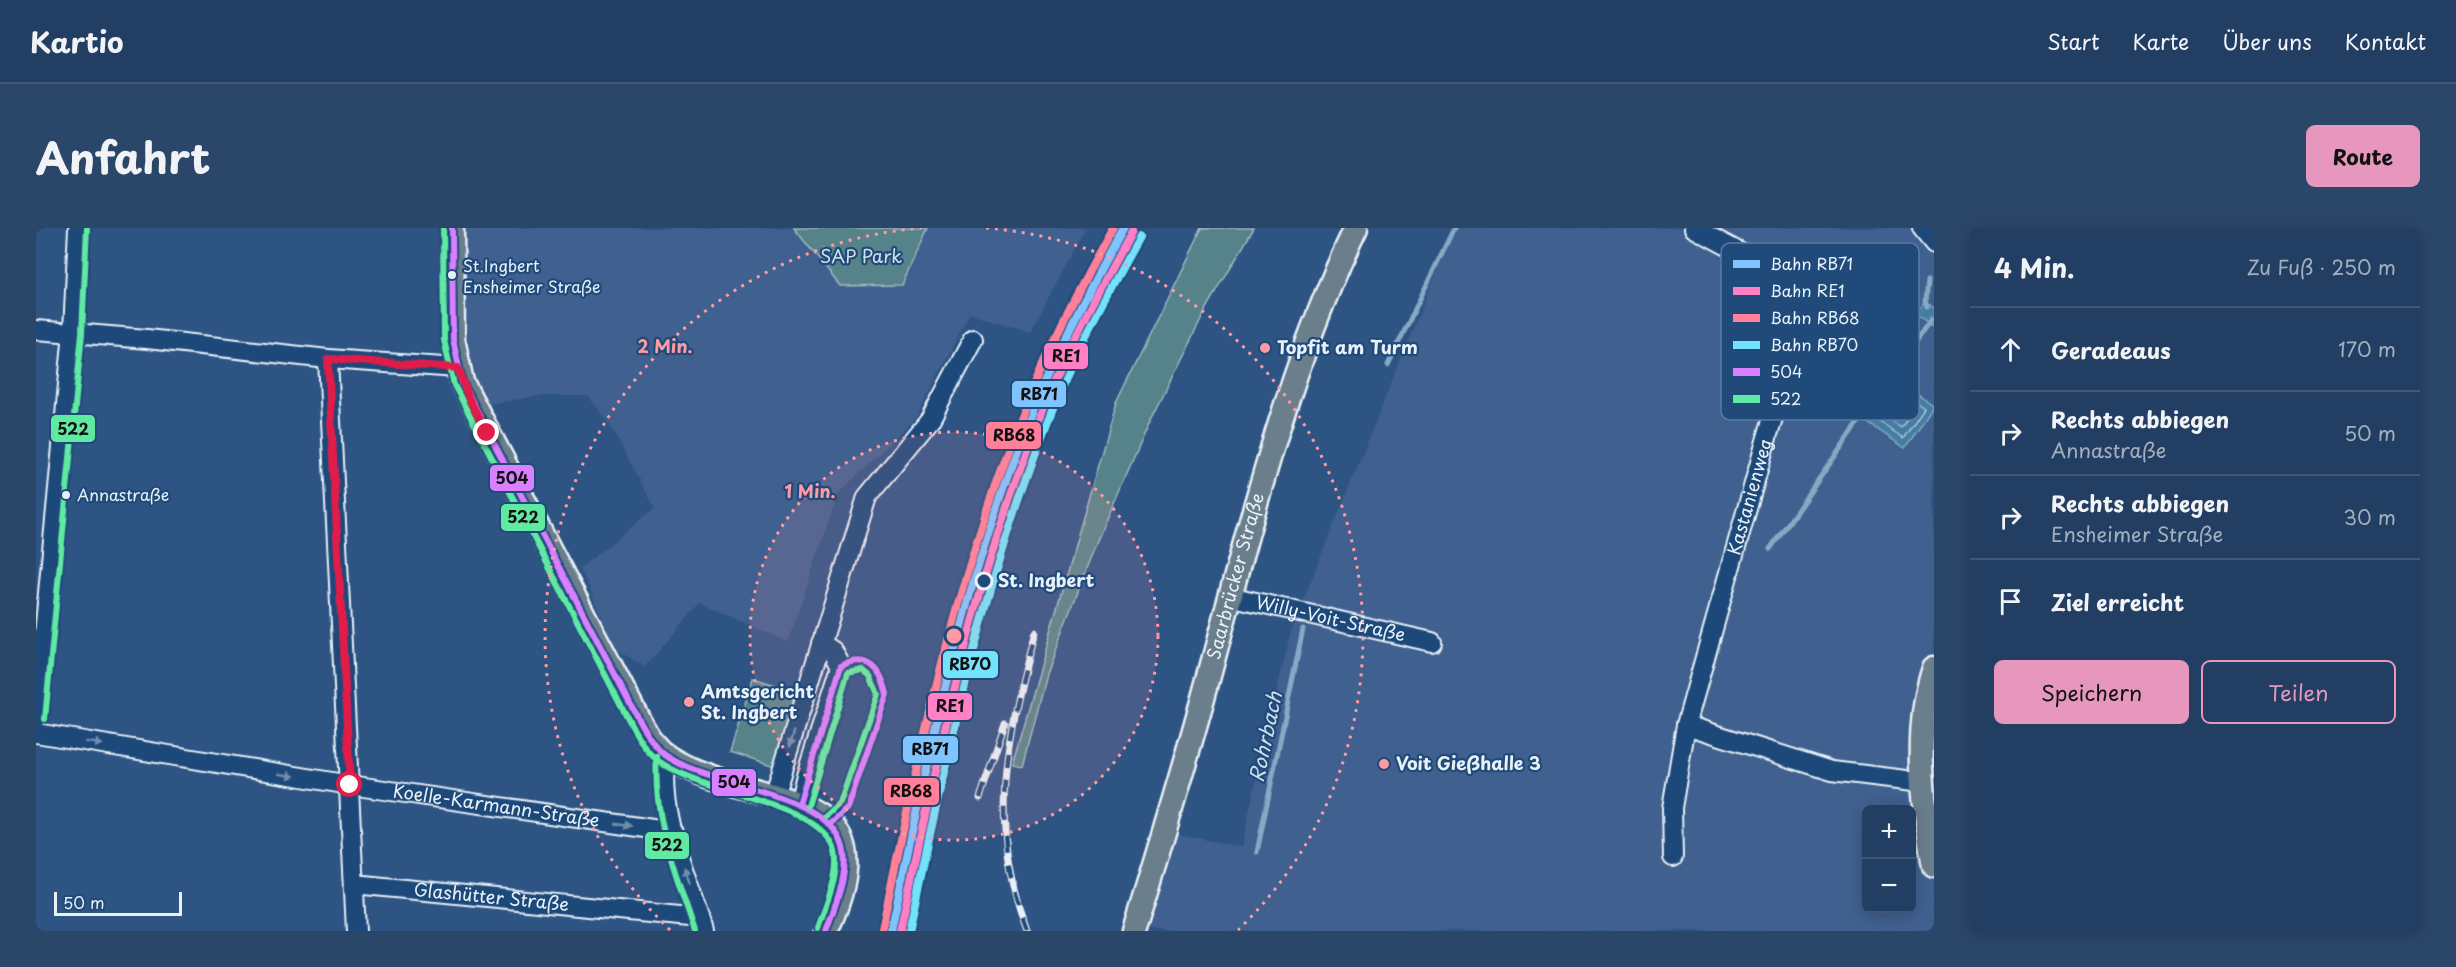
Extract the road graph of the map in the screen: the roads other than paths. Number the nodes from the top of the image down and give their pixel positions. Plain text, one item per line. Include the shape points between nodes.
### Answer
1 (78, 228) edge
2 (452, 228) edge
3 (1356, 228) edge
4 (1694, 228) edge
5 (1922, 228) edge
6 (1722, 243) edge
7 (1934, 243) edge
8 (36, 330) edge
9 (73, 332) junction
10 (973, 339) dead end
11 (328, 359) junction
12 (458, 368) junction
13 (1771, 420) edge
14 (1229, 596) junction
15 (1432, 642) dead end
16 (822, 643) junction
17 (1934, 668) edge
18 (36, 718) edge
19 (1686, 725) junction
20 (36, 733) edge
21 (666, 757) junction
22 (1923, 782) junction
23 (350, 785) junction
24 (774, 796) junction
25 (800, 804) junction
26 (673, 832) junction
27 (1673, 857) dead end
28 (1934, 866) edge
29 (354, 884) junction
30 (702, 925) edge
31 (356, 931) edge
32 (826, 931) edge
33 (1134, 931) edge

1 - 9 street
2 - 12 main road via 453,339
3 - 14 main road, Saarbrücker Straße via 1288,396
4 - 6 street, Kastanienweg
5 - 7 street
8 - 9 street
9 - 11 street
9 - 18 street
10 - 16 street via 930,420 867,496
11 - 12 street
11 - 23 street
12 - 21 main road via 469,399 642,726
13 - 19 street, Kastanienweg
14 - 15 street, Willy-Voit-Straße
14 - 33 main road, Saarbrücker Straße
16 -> 24 street
16 - 25 street via 833,651 841,666
17 - 22 main road via 1922,734
19 - 22 street via 1832,771
19 - 27 street, Kastanienweg via 1672,808
20 -> 23 street, Koelle-Karmann-Straße
21 - 24 main road
21 - 26 street via 664,795
22 - 28 main road
23 -> 26 street, Koelle-Karmann-Straße
23 - 29 street
24 - 25 main road
25 - 32 main road via 832,823 847,855 841,893
30 -> 26 street
29 - 30 street, Glashütter Straße
29 - 31 street

